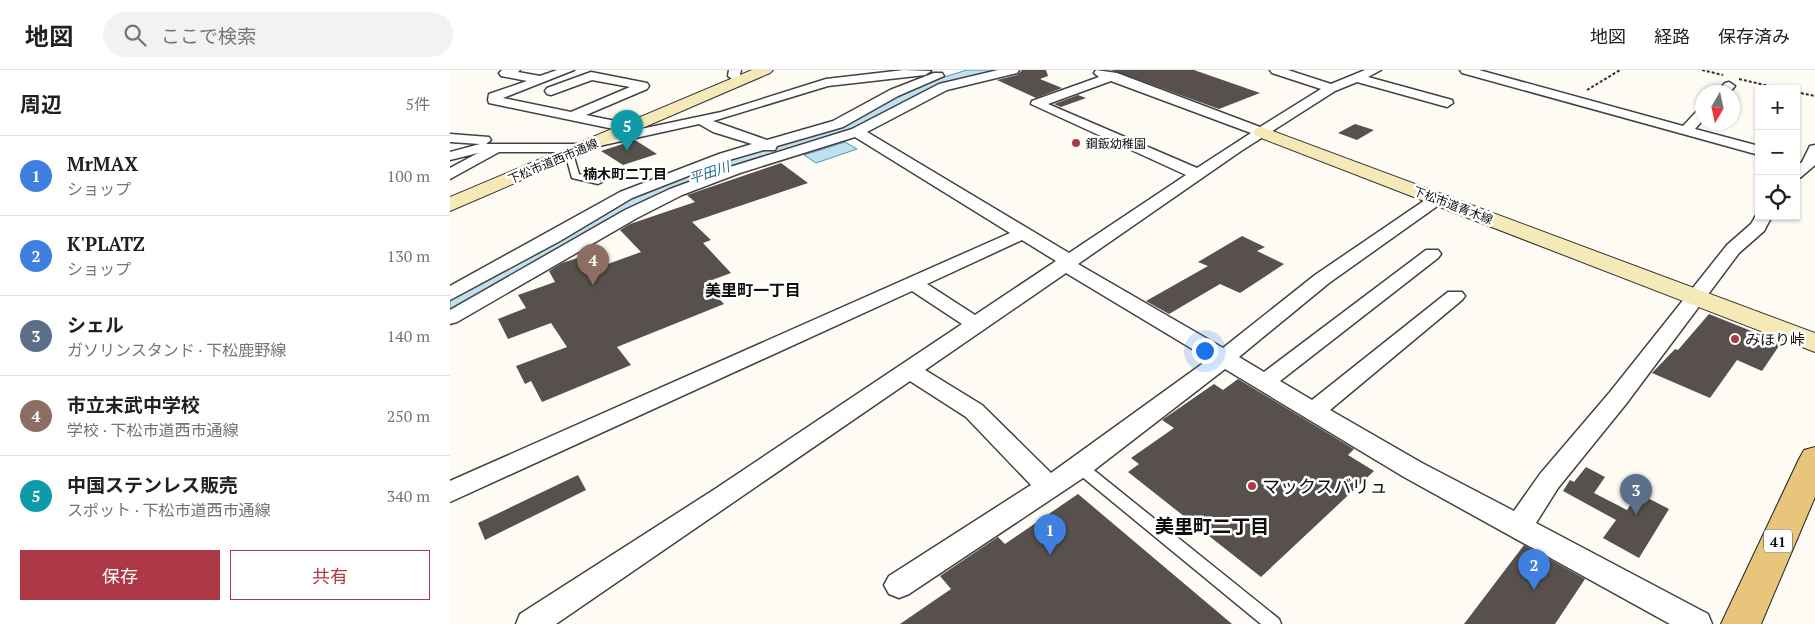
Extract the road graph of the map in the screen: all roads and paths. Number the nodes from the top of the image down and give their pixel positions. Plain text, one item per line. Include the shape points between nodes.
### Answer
1 (514, 70) edge
2 (568, 70) edge
3 (765, 70) edge
4 (934, 70) edge
5 (961, 70) edge
6 (1013, 70) edge
7 (1089, 70) edge
8 (1276, 70) edge
9 (1375, 70) edge
10 (1466, 70) edge
11 (1620, 70) edge
12 (738, 75) edge
13 (855, 75) edge
14 (1114, 76) junction
15 (1358, 78) junction
16 (540, 80) junction
17 (1331, 88) junction
18 (1800, 93) edge
19 (1815, 96) edge
20 (1579, 100) junction
21 (1447, 103) dead end
22 (517, 104) junction
23 (663, 114) junction
24 (572, 116) junction
25 (697, 121) junction
26 (1695, 122) edge
27 (630, 128) junction
28 (857, 132) junction
29 (1262, 132) junction
30 (1686, 132) junction
31 (450, 138) edge
32 (591, 145) junction
33 (497, 148) junction
34 (518, 148) junction
35 (1815, 149) edge
36 (774, 150) junction
37 (1755, 150) edge
38 (450, 156) edge
39 (563, 157) junction
40 (1804, 166) edge
41 (450, 174) edge
42 (1198, 174) junction
43 (598, 182) dead end
44 (1437, 199) junction
45 (450, 205) edge
46 (1762, 220) edge
47 (1024, 233) junction
48 (1432, 254) dead end
49 (1066, 264) junction
50 (914, 283) junction
51 (450, 294) edge
52 (1455, 296) dead end
53 (1696, 298) junction
54 (450, 318) edge
55 (975, 324) junction
56 (1815, 343) edge
57 (1225, 358) junction
58 (908, 369) junction
59 (1265, 382) junction
60 (1314, 411) junction
61 (1815, 459) edge
62 (1080, 466) junction
63 (1048, 486) junction
64 (450, 492) edge
65 (1518, 528) junction
66 (899, 585) dead end
67 (531, 624) edge
68 (1273, 624) edge
69 (1697, 624) edge
70 (1741, 624) edge

1 - 16 street via 504,73
2 - 16 street
3 - 12 street, 下松市道西市通線
4 - 13 street
5 - 36 street via 894,93 838,124
6 - 28 street via 927,94
7 - 14 street, 下松市道青木線
8 - 17 street
9 - 15 street
10 - 20 street
11 - 20 path via 1586,91
12 - 23 street, 下松市道西市通線
13 - 25 street
14 - 29 street, 下松市道青木線
14 - 42 street via 1037,104
15 - 17 street
15 - 21 street
16 - 22 street via 494,97 494,100
17 - 29 street
18 - 19 path
20 - 30 street
22 - 24 street
22 - 24 street via 591,76 643,86
23 - 25 street
23 - 27 street, 下松市道西市通線
24 - 27 street
25 - 32 street
25 - 36 street via 740,134
26 - 30 street
27 - 32 street, 下松市道西市通線
28 - 36 street
28 - 47 street
29 - 42 street
29 - 44 street, 下松市道青木線
30 - 37 street
31 - 34 street via 482,139
32 - 34 street
32 - 39 street, 下松市道西市通線
33 - 34 street
33 - 38 street via 469,150
33 - 41 street
35 - 40 street
36 - 51 street via 724,157 626,195
36 - 54 street via 631,214
39 - 43 lane via 571,159 575,176
39 - 45 street, 下松市道西市通線
42 - 49 street
44 - 53 street, 下松市道青木線
44 - 57 street via 1322,280
46 - 53 street via 1733,249
47 - 49 street via 1064,258
47 - 50 street
48 - 59 street
49 - 55 street
49 - 57 street
50 - 55 street
50 - 64 street via 650,398
52 - 60 street
53 - 56 street, 下松市道青木線
53 - 65 street via 1549,481
55 - 58 street
57 - 59 street
57 - 62 street
58 - 63 street via 974,412
58 - 67 street
59 - 60 street
60 - 65 street
61 - 70 main road, 41
62 - 63 street
62 - 68 lane
63 - 66 street
65 - 69 street

